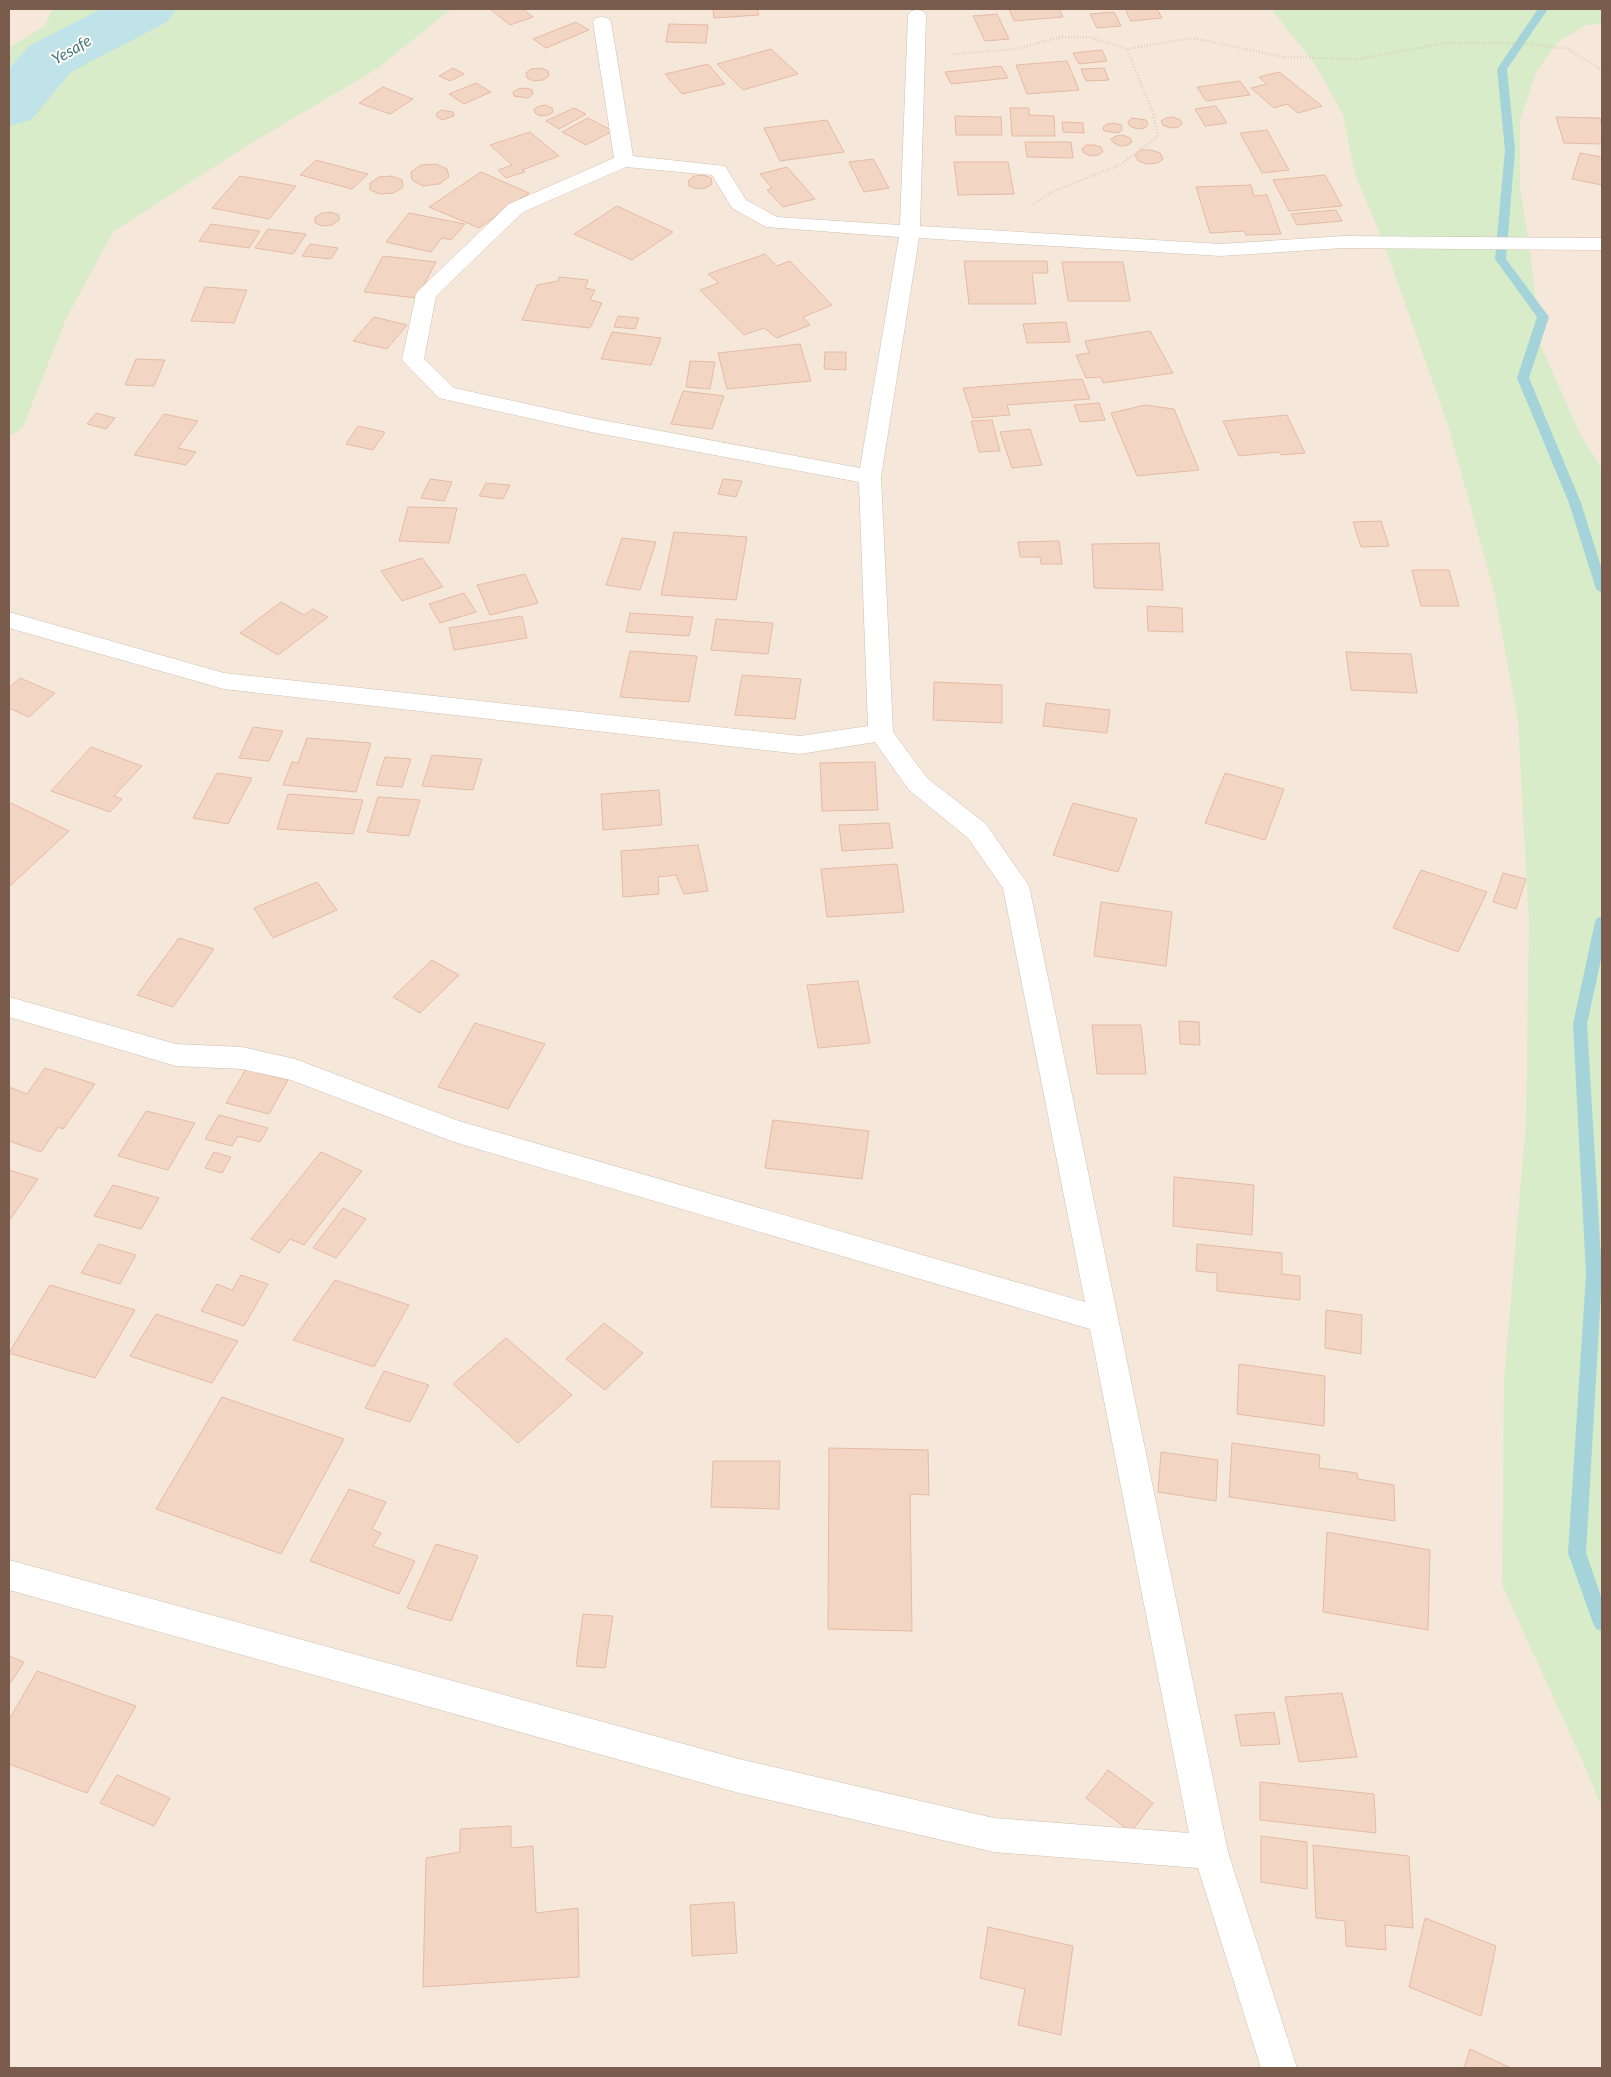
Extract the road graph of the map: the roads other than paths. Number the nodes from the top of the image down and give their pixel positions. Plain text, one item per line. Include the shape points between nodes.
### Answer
1 (917, 15) dead end
2 (602, 22) dead end
3 (624, 161) junction
4 (910, 232) junction
5 (1602, 244) edge
6 (870, 477) junction
7 (9, 620) edge
8 (881, 733) junction
9 (9, 1007) edge
10 (1103, 1320) junction
11 (9, 1575) edge
12 (1210, 1852) junction
13 (1279, 2068) edge

1 - 4 street
2 - 3 street
3 - 4 street via 718,170 739,204 773,223
3 - 6 street via 516,208 426,294 413,360 447,393 591,425
4 - 5 street via 1221,250 1343,242
4 - 6 street
6 - 8 street
7 - 8 street via 224,681 800,745
8 - 10 street via 918,784 977,831 1016,886
9 - 10 street via 176,1054 242,1058 295,1070 454,1131
10 - 12 street
11 - 12 street via 739,1776 994,1835
12 - 13 street

